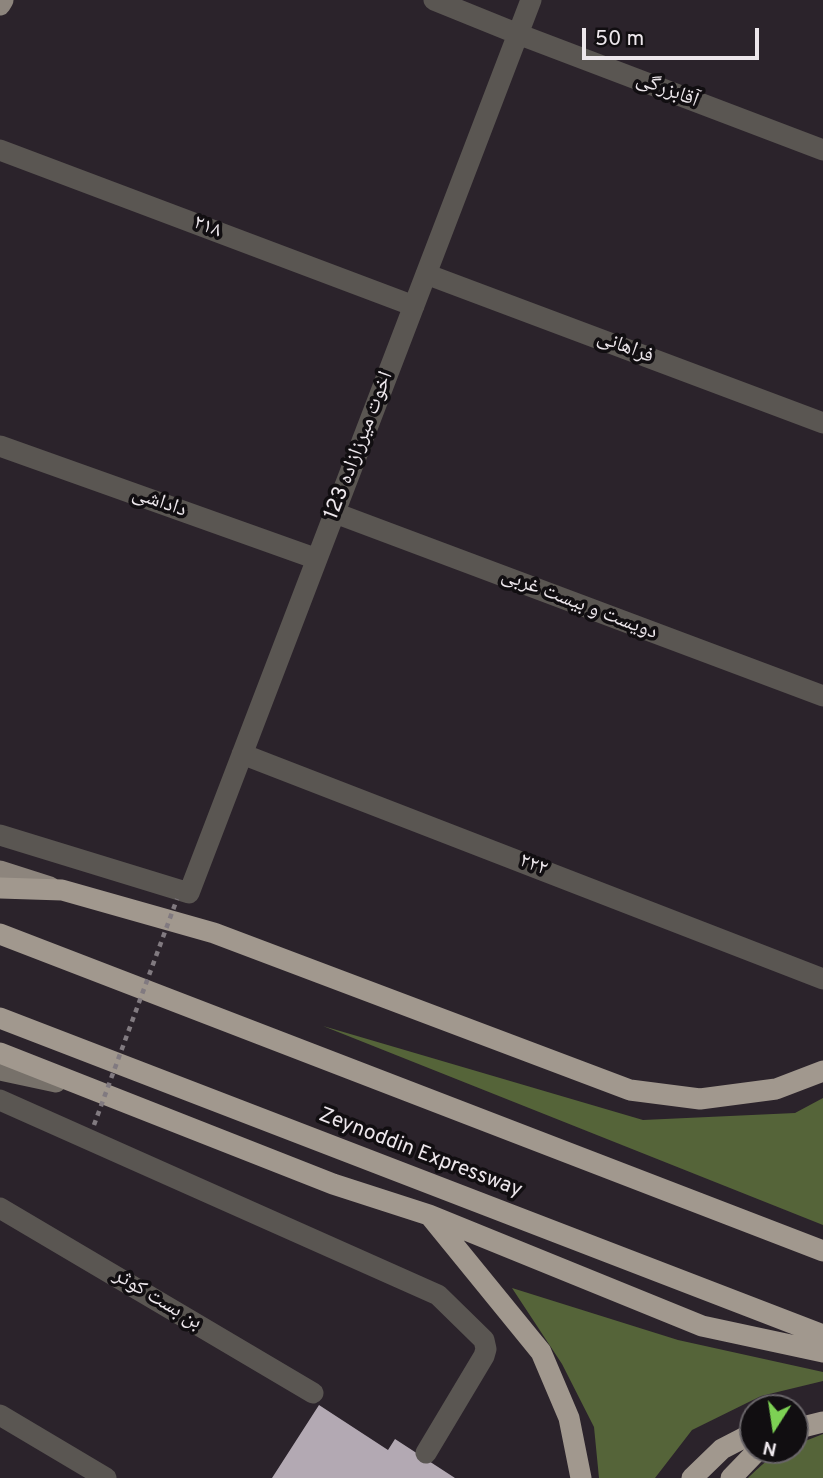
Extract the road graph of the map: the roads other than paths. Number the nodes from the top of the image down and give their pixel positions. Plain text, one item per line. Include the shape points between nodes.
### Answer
1 (3, 0) edge
2 (434, 0) edge
3 (531, 0) edge
4 (0, 5) edge
5 (518, 34) junction
6 (0, 150) edge
7 (823, 150) edge
8 (426, 274) junction
9 (414, 306) junction
10 (823, 423) edge
11 (0, 446) edge
12 (335, 513) junction
13 (317, 559) junction
14 (823, 696) edge
15 (242, 754) junction
16 (0, 835) edge
17 (0, 872) edge
18 (0, 888) edge
19 (62, 890) junction
20 (0, 934) edge
21 (823, 979) edge
22 (0, 1018) edge
23 (0, 1053) edge
24 (0, 1070) edge
25 (823, 1071) edge
26 (89, 1089) junction
27 (0, 1101) edge
28 (0, 1208) edge
29 (429, 1215) junction
30 (823, 1251) edge
31 (823, 1335) edge
32 (823, 1352) edge
33 (313, 1393) dead end
34 (0, 1415) edge
35 (739, 1440) edge
36 (426, 1453) dead end
37 (744, 1464) edge
38 (106, 1478) edge
39 (581, 1478) edge
40 (692, 1478) edge
41 (730, 1478) edge

1 - 4 main road
2 - 5 street, آقابزرگی
3 - 5 street, اخوت میرزازاده 123
5 - 7 street, آقابزرگی
5 - 8 street, اخوت میرزازاده 123
6 - 9 street, ۲۱۸
8 - 9 street, اخوت میرزازاده 123
8 - 10 street, فراهانی
9 - 12 street, اخوت میرزازاده 123
11 - 13 street, داداشی
12 - 13 street, اخوت میرزازاده 123
12 - 14 street, دویست و بیست غربی
13 - 15 street, اخوت میرزازاده 123
15 - 16 street, اخوت میرزازاده 123 via 183,896
15 - 21 street, ۲۲۲
17 - 19 main road
18 - 19 highway
19 - 25 highway via 214,933 630,1090 700,1099 776,1089
20 - 30 highway
22 - 31 highway, Zeynoddin Expressway
23 - 26 highway
24 - 26 main road
26 - 29 highway via 333,1184
27 - 36 street via 438,1295 484,1340 486,1349
28 - 33 street, بن بست کوثر
29 - 32 highway via 702,1326
29 - 39 highway via 541,1352 569,1418
34 - 38 street
35 - 40 highway via 722,1449
37 - 41 highway

